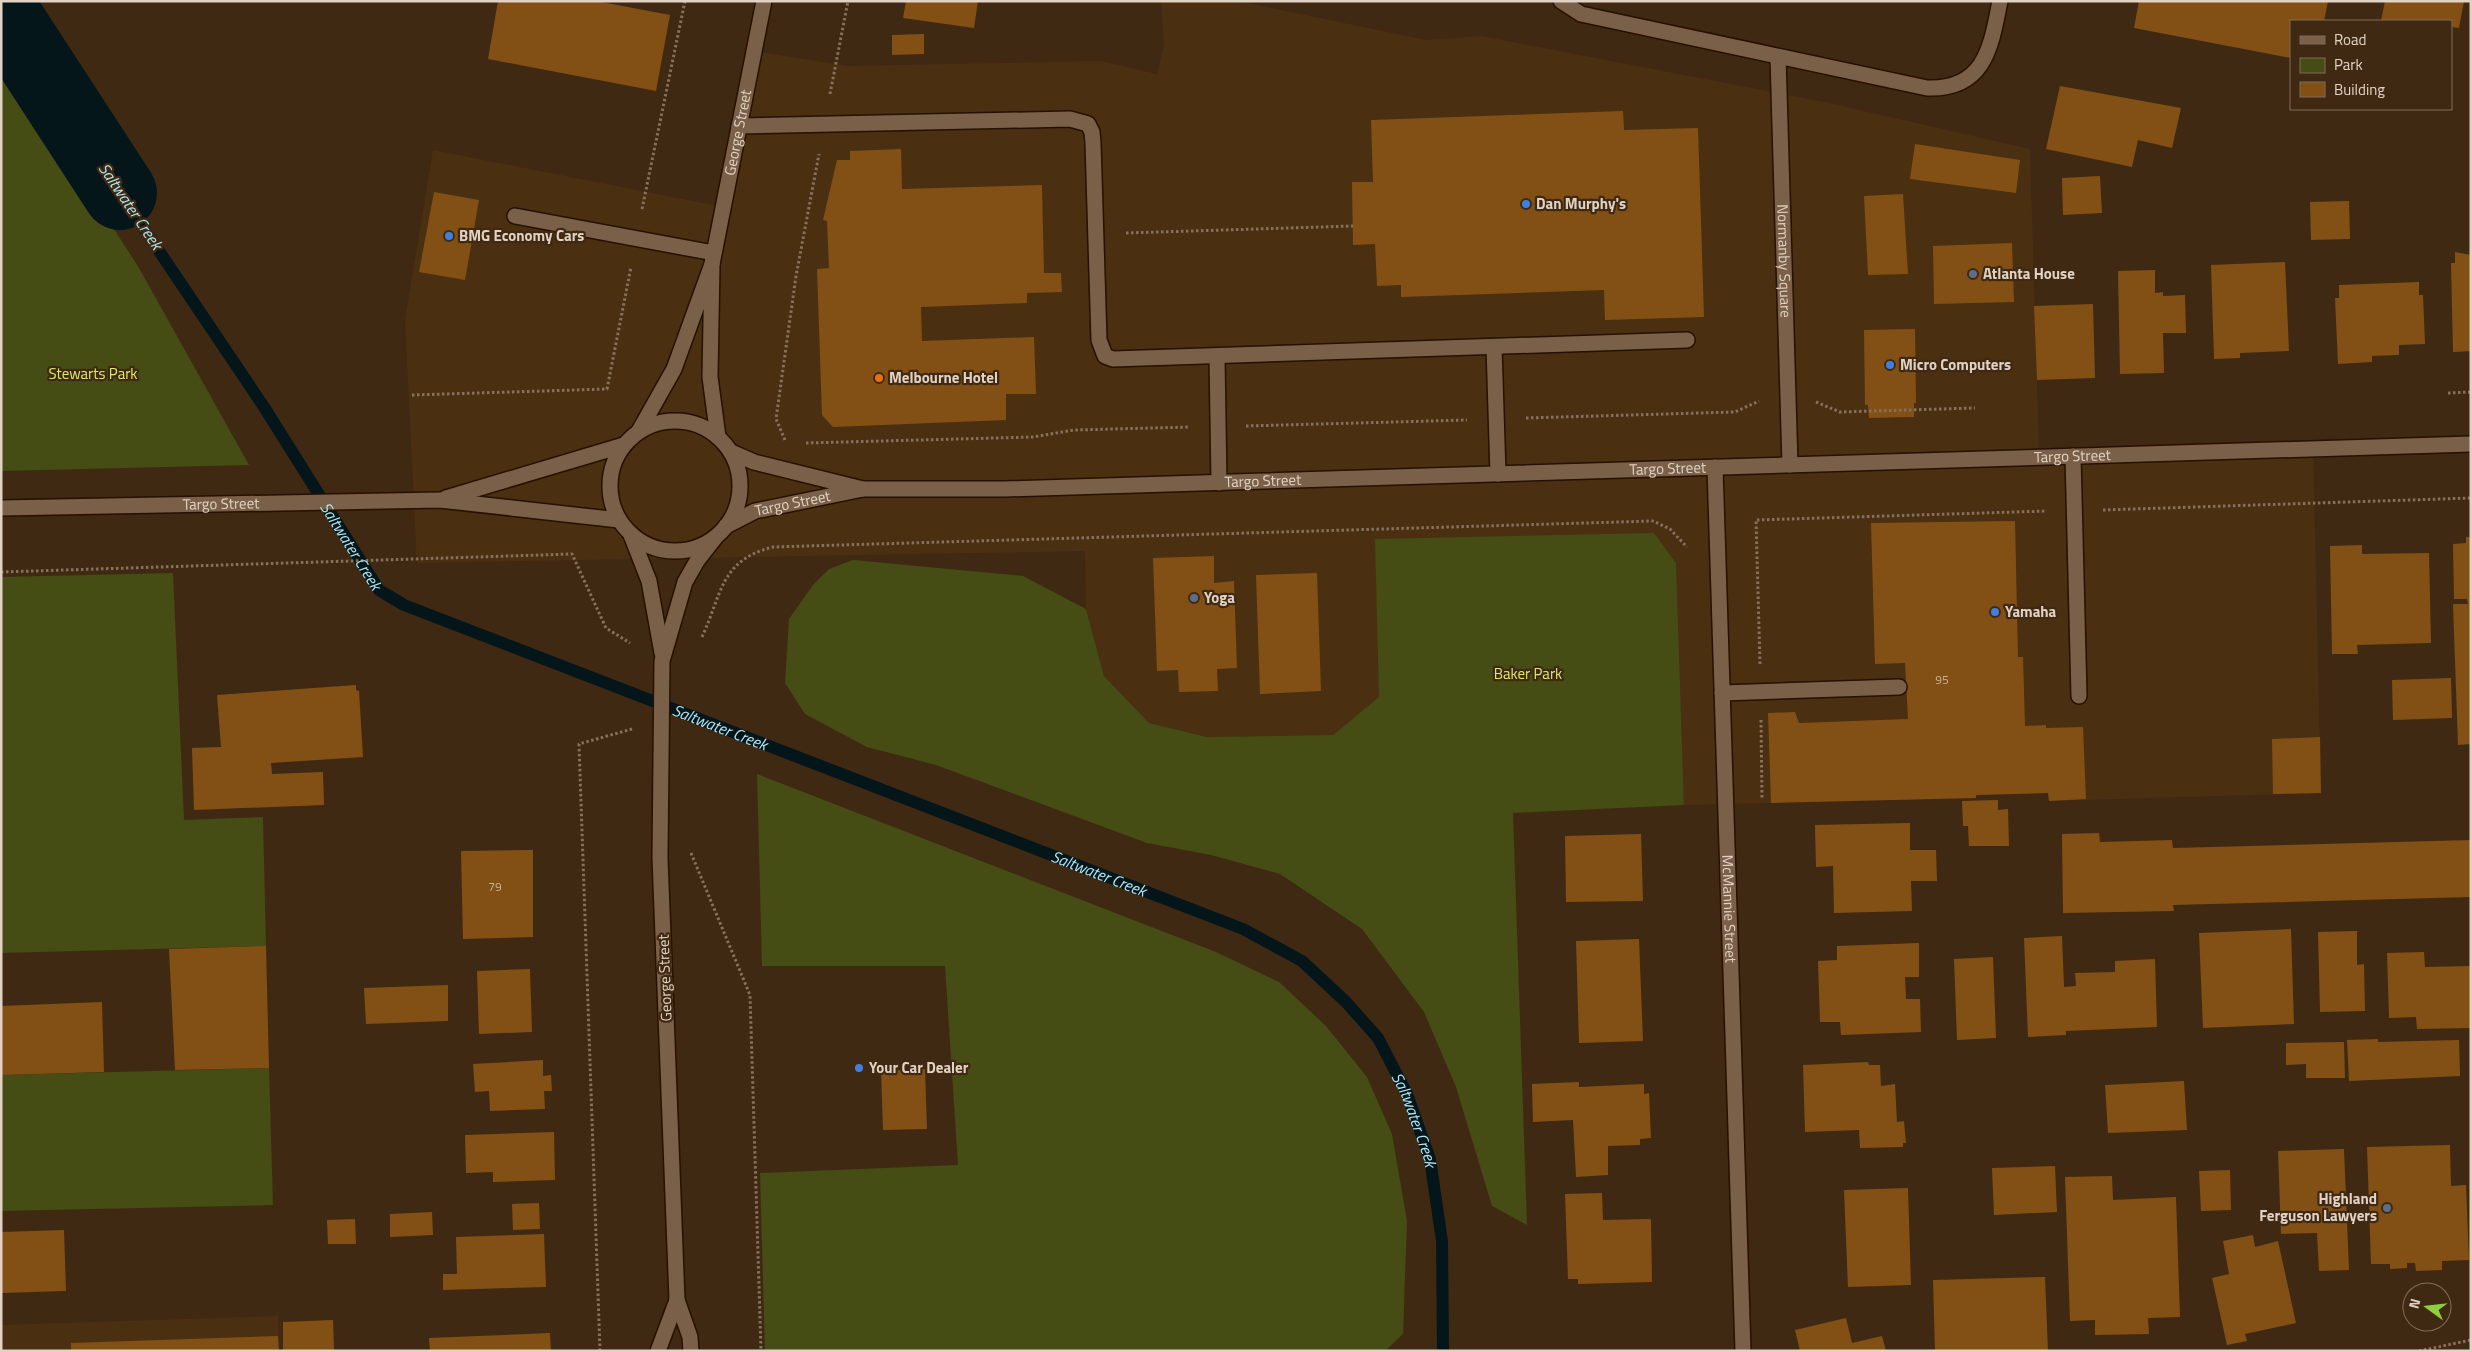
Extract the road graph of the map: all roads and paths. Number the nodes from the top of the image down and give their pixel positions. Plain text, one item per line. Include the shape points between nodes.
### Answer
1 (685, 1) edge
2 (764, 1) edge
3 (848, 1) edge
4 (1561, 1) edge
5 (2000, 1) edge
6 (1778, 58) junction
7 (824, 124) junction
8 (740, 126) junction
9 (514, 216) dead end
10 (1353, 226) dead end
11 (1096, 234) junction
12 (636, 239) junction
13 (713, 258) junction
14 (1687, 340) dead end
15 (1494, 347) junction
16 (1217, 357) junction
17 (2471, 392) edge
18 (2448, 393) dead end
19 (412, 395) dead end
20 (1788, 398) junction
21 (1975, 408) dead end
22 (1496, 419) junction
23 (1218, 427) junction
24 (639, 431) junction
25 (718, 437) junction
26 (796, 443) dead end
27 (786, 444) dead end
28 (2471, 444) edge
29 (624, 446) junction
30 (731, 452) junction
31 (2073, 456) junction
32 (1790, 465) junction
33 (1715, 468) junction
34 (1498, 474) junction
35 (1219, 483) junction
36 (863, 489) junction
37 (2471, 498) edge
38 (440, 500) junction
39 (1, 508) edge
40 (2074, 510) junction
41 (619, 520) junction
42 (726, 526) junction
43 (631, 534) junction
44 (715, 538) junction
45 (1695, 547) dead end
46 (1, 572) edge
47 (700, 641) dead end
48 (635, 647) dead end
49 (662, 659) junction
50 (1899, 687) dead end
51 (1760, 692) junction
52 (1722, 693) junction
53 (2079, 696) dead end
54 (633, 729) dead end
55 (1762, 799) dead end
56 (689, 850) dead end
57 (677, 1300) junction
58 (2471, 1340) edge
59 (600, 1351) edge
60 (658, 1351) edge
61 (691, 1351) edge
62 (761, 1351) edge
63 (1743, 1351) edge
64 (2419, 1351) edge

1 - 12 path
2 - 8 street, George Street
3 - 7 path
4 - 6 street via 1582,14
5 - 6 street via 1992,42 1985,58 1974,74 1961,83 1944,88 1927,88
6 - 20 street, Normanby Square
7 - 8 street
7 - 11 street via 1078,120 1088,124 1092,132
7 - 27 path via 796,276 776,419
8 - 13 street, George Street
9 - 12 street
10 - 11 path
11 - 16 street via 1099,340 1105,356 1121,360
12 - 13 street
12 - 19 path via 607,389
13 - 24 street, George Street via 674,369
13 - 25 street, George Street via 710,377
14 - 15 street
15 - 16 street
15 - 22 street
16 - 23 street
17 - 18 path
20 - 21 path via 1811,398 1840,412
20 - 22 path via 1764,398 1735,412
20 - 32 street, Normanby Square
22 - 23 path
22 - 34 street
23 - 26 path via 1074,430 1034,437
23 - 35 street
24 - 25 street via 659,423 680,421 700,426
24 - 29 street
25 - 30 street
28 - 31 street, Targo Street
29 - 38 street, Targo Street
29 - 41 street via 614,463 610,482 611,502
30 - 36 street, Targo Street via 754,462
30 - 42 street via 738,470 740,490 736,510
31 - 32 street, Targo Street
31 - 40 street
32 - 33 street, Targo Street
33 - 34 street, Targo Street
33 - 52 street, McMannie Street
34 - 35 street, Targo Street
35 - 36 street, Targo Street
36 - 42 street, Targo Street via 755,511
37 - 40 path
38 - 39 street, Targo Street
38 - 41 street, Targo Street
40 - 51 path via 1756,520
40 - 53 street
41 - 43 street
42 - 44 street
43 - 44 street via 646,545 663,551 690,549
43 - 49 street, George Street via 649,580
44 - 49 street, George Street via 685,582
45 - 47 path via 1688,548 1670,529 1653,521 773,547 741,559 727,575
46 - 48 path via 572,554 606,628
49 - 57 street, George Street via 661,868
50 - 51 street
51 - 52 street
51 - 55 path
52 - 63 street, McMannie Street
54 - 59 path via 579,744
56 - 62 path via 750,995
57 - 60 street, George Street
57 - 61 street, George Street via 690,1337
58 - 64 path

